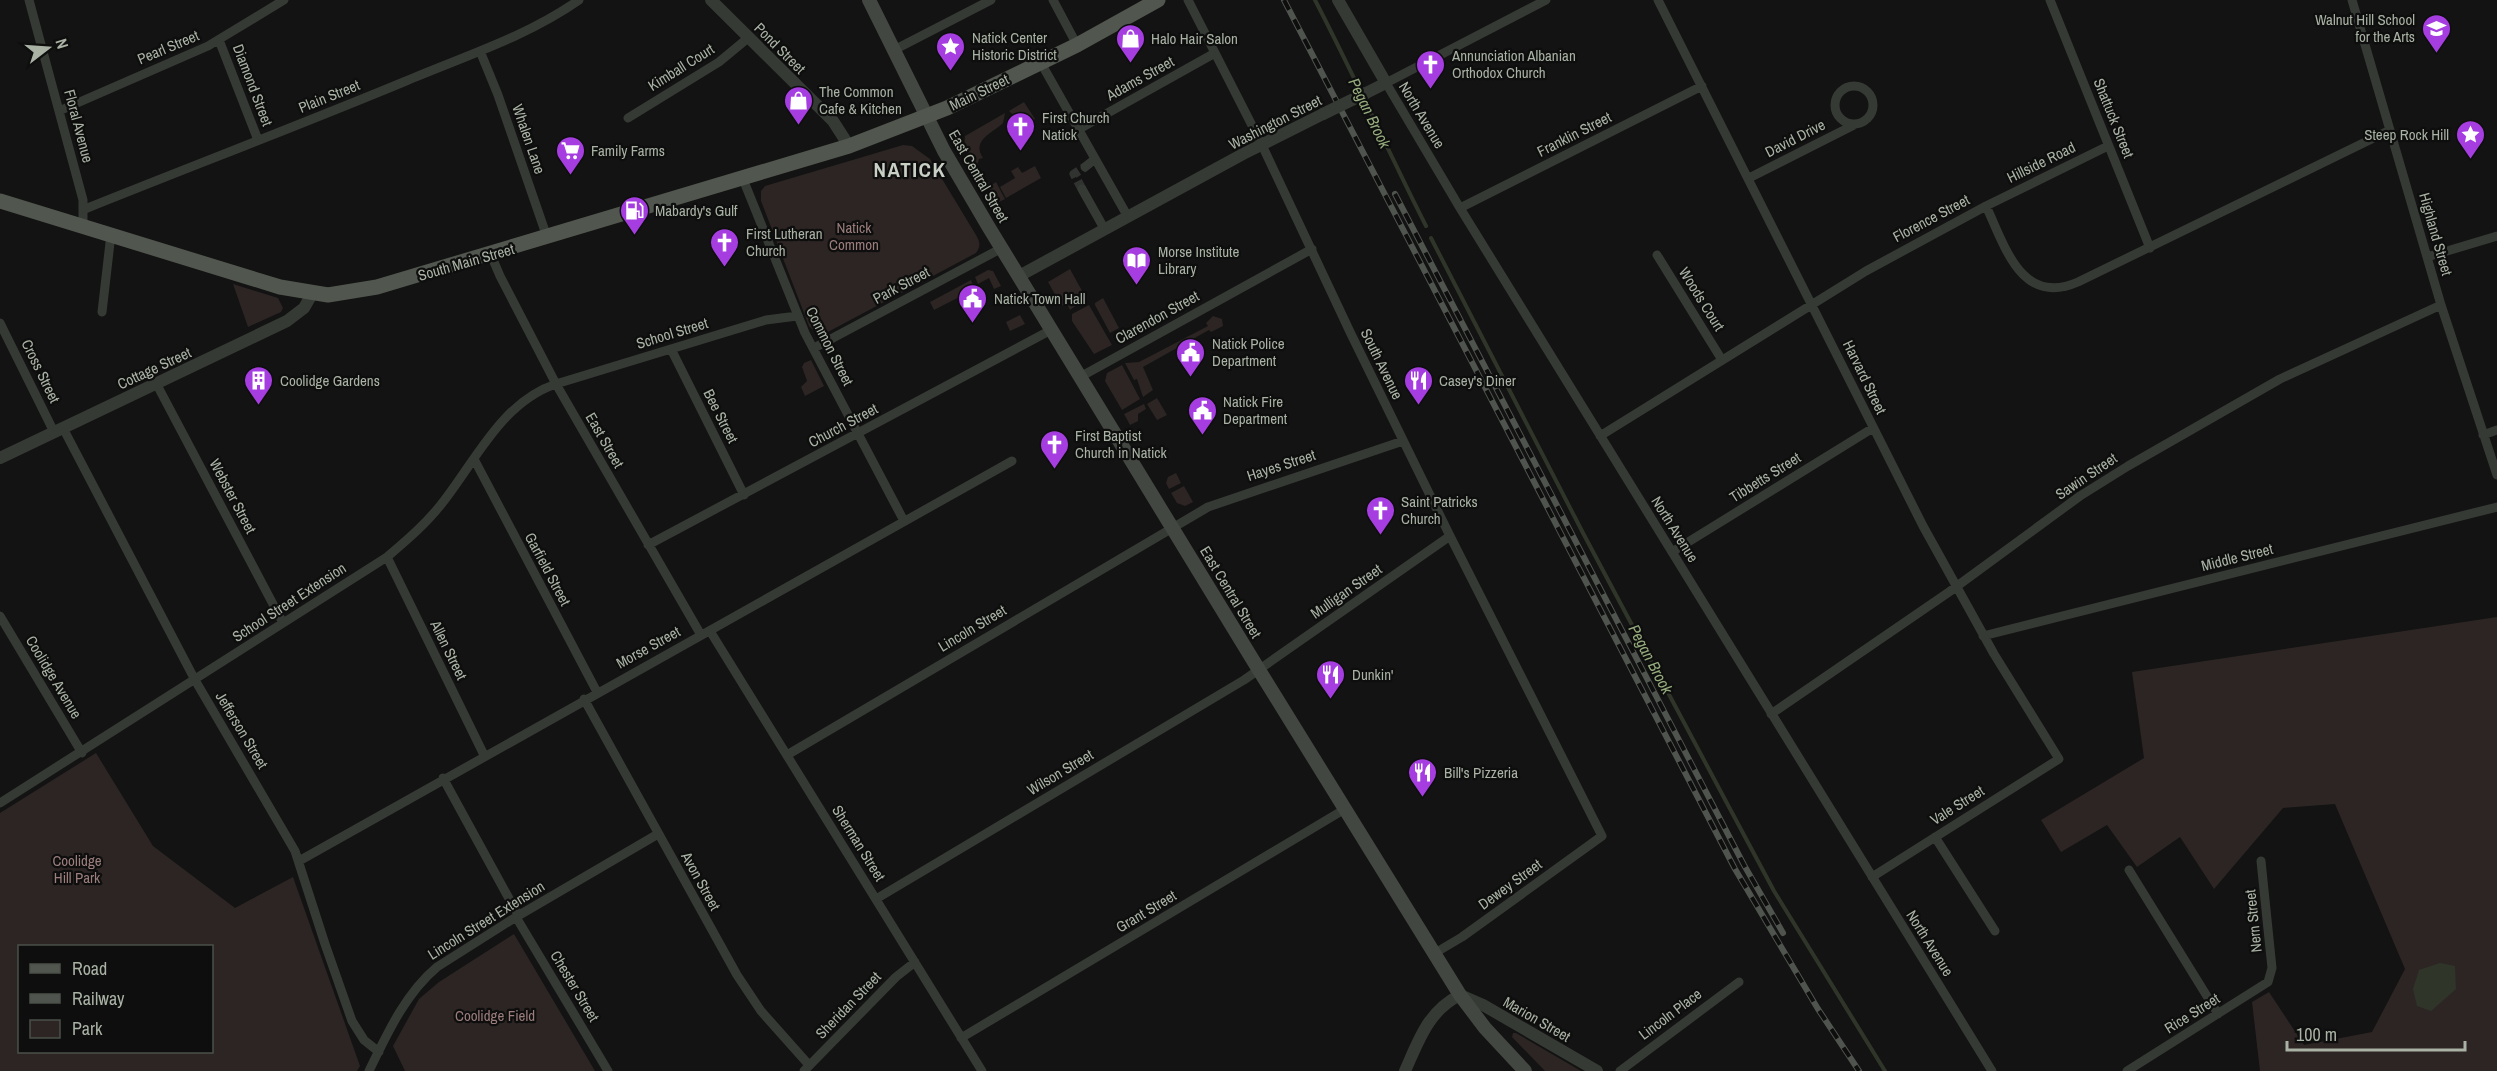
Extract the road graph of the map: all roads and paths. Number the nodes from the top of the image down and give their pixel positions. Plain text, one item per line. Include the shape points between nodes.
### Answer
1 (29, 0) edge
2 (285, 0) edge
3 (579, 0) edge
4 (711, 0) edge
5 (869, 0) edge
6 (992, 0) edge
7 (1053, 0) edge
8 (1188, 0) edge
9 (1338, 0) edge
10 (1546, 0) edge
11 (1659, 0) edge
12 (2050, 0) edge
13 (2352, 0) edge
14 (1153, 1) edge
15 (748, 38) junction
16 (219, 40) junction
17 (1077, 45) junction
18 (894, 50) junction
19 (480, 51) junction
20 (1215, 53) junction
21 (1041, 63) junction
22 (1386, 83) junction
23 (1702, 86) junction
24 (59, 111) junction
25 (927, 117) junction
26 (628, 118) dead end
27 (1854, 125) junction
28 (1079, 129) junction
29 (2390, 130) junction
30 (258, 140) junction
31 (1262, 145) junction
32 (849, 146) junction
33 (2108, 146) junction
34 (1095, 159) junction
35 (1086, 167) tunnel mouth
36 (1749, 178) junction
37 (743, 179) junction
38 (1082, 189) tunnel mouth
39 (0, 201) edge
40 (1986, 206) junction
41 (1460, 208) junction
42 (85, 209) junction
43 (1128, 217) junction
44 (83, 225) junction
45 (1105, 230) junction
46 (111, 234) junction
47 (2497, 236) edge
48 (547, 237) junction
49 (1002, 248) junction
50 (2150, 248) junction
51 (1312, 249) junction
52 (491, 255) junction
53 (1657, 255) dead end
54 (2427, 257) junction
55 (1019, 276) junction
56 (312, 294) junction
57 (1812, 304) junction
58 (2441, 305) junction
59 (102, 312) dead end
60 (797, 316) junction
61 (0, 323) edge
62 (1051, 330) junction
63 (814, 348) junction
64 (671, 349) junction
65 (1722, 360) junction
66 (1080, 377) junction
67 (156, 383) junction
68 (556, 384) junction
69 (1873, 428) junction
70 (58, 430) junction
71 (2497, 430) edge
72 (858, 433) junction
73 (2483, 435) junction
74 (1600, 436) junction
75 (1403, 441) junction
76 (0, 458) edge
77 (474, 459) junction
78 (1012, 461) dead end
79 (2497, 475) edge
80 (744, 495) junction
81 (2497, 507) edge
82 (904, 521) junction
83 (1172, 527) junction
84 (1450, 536) junction
85 (648, 545) junction
86 (1672, 552) junction
87 (387, 557) junction
88 (1956, 587) junction
89 (0, 616) edge
90 (283, 623) junction
91 (706, 633) junction
92 (1983, 636) junction
93 (1259, 670) junction
94 (195, 680) junction
95 (597, 693) junction
96 (584, 699) junction
97 (1771, 714) junction
98 (82, 753) junction
99 (484, 755) junction
100 (787, 755) junction
101 (2058, 759) joint
102 (443, 778) junction
103 (0, 803) edge
104 (1345, 809) junction
105 (658, 834) junction
106 (1602, 836) joint
107 (1935, 837) junction
108 (299, 861) junction
109 (2261, 861) dead end
110 (2129, 870) dead end
111 (1872, 877) junction
112 (876, 899) junction
113 (517, 916) junction
114 (1995, 931) dead end
115 (1435, 953) junction
116 (915, 962) junction
117 (2270, 978) joint
118 (1739, 982) dead end
119 (1460, 995) junction
120 (2218, 1014) junction
121 (961, 1038) junction
122 (379, 1052) junction
123 (807, 1068) edge
124 (369, 1071) edge
125 (608, 1071) edge
126 (982, 1071) edge
127 (1405, 1071) edge
128 (1526, 1071) edge
129 (1597, 1071) edge
130 (1620, 1071) edge
131 (1992, 1071) edge
132 (2127, 1071) edge

1 - 24 street, Floral Avenue
2 - 16 street, Pearl Street
3 - 19 street, Plain Street via 539,26
4 - 15 street, Pond Street
5 - 18 main road, East Central Street
6 - 18 street
7 - 17 street
8 - 20 street, South Avenue
9 - 22 street, North Avenue
10 - 22 street, Washington Street
11 - 23 street, Harvard Street
12 - 33 street, Shattuck Street
13 - 29 street, Highland Street
14 - 17 main road, Main Street
15 - 26 street, Kimball Court via 719,62
15 - 32 street, Pond Street via 833,121
16 - 24 street, Pearl Street
16 - 30 street, Diamond Street
17 - 21 main road, Main Street
18 - 25 main road, East Central Street
19 - 30 street, Plain Street
19 - 48 street, Whalen Lane
20 - 28 street, Adams Street
20 - 31 street, South Avenue
21 - 25 main road, Main Street
21 - 28 street
22 - 31 street, Washington Street, bridge
22 - 41 street, North Avenue
23 - 36 street, Harvard Street
23 - 41 street, Franklin Street
24 - 42 street, Floral Avenue
25 - 32 main road, South Main Street
25 - 49 main road, East Central Street
27 - 27 street, David Drive via 1870,116 1874,104 1869,92 1852,86 1840,91 1835,109 1842,120
27 - 36 street, David Drive
28 - 34 street
29 - 50 street, Florence Street
29 - 54 street, Highland Street
30 - 42 street, Plain Street
31 - 43 street, Washington Street
31 - 51 street, South Avenue
32 - 37 main road, South Main Street
33 - 40 street, Hillside Road
33 - 50 street, Shattuck Street
34 - 35 street
34 - 43 street
36 - 57 street, Harvard Street
37 - 48 main road, South Main Street
37 - 60 street, Common Street
38 - 45 street
39 - 44 main road, South Main Street
40 - 50 street, Florence Street via 2021,274 2048,288 2069,286
40 - 57 street, Florence Street
41 - 74 street, North Avenue
42 - 44 street, Floral Avenue
43 - 45 street, Washington Street
44 - 46 main road, South Main Street
45 - 55 street, Washington Street
46 - 56 main road, South Main Street
46 - 59 street
47 - 54 street
48 - 52 main road, South Main Street
49 - 55 main road, East Central Street
49 - 63 street, Park Street
51 - 66 street, Clarendon Street
51 - 75 street, South Avenue
52 - 56 main road, South Main Street via 377,287 343,294
52 - 68 street, East Street
53 - 65 street, Woods Court
54 - 58 street, Highland Street
55 - 62 main road, East Central Street
56 - 67 street, Cottage Street via 291,319
57 - 65 street, Florence Street
57 - 69 street, Harvard Street
58 - 73 street, Highland Street
58 - 88 street, Sawin Street via 2239,401 2098,484
60 - 63 street, Common Street
60 - 64 street, School Street via 766,320
61 - 70 street, Cross Street
62 - 66 main road, East Central Street
62 - 72 street, Church Street
63 - 72 street, Common Street
64 - 68 street, School Street
64 - 80 street, Bee Street
65 - 74 street, Florence Street
66 - 83 main road, East Central Street
67 - 70 street, Cottage Street
67 - 90 street, Webster Street
68 - 77 street, School Street Extension via 517,405
68 - 85 street, East Street
69 - 86 street, Tibbetts Street
69 - 88 street, Harvard Street
70 - 76 street, Cottage Street
70 - 94 street, Jefferson Street
71 - 73 street
72 - 80 street, Church Street
72 - 82 street, Common Street
73 - 79 street, Highland Street
74 - 86 street, North Avenue
75 - 83 street, Hayes Street via 1220,502
75 - 84 street, South Avenue
77 - 87 street, School Street Extension via 434,514
77 - 95 street, Garfield Street
78 - 82 street, Morse Street
80 - 85 street, Church Street
81 - 92 street, Middle Street
82 - 91 street, Morse Street
83 - 93 main road, East Central Street
83 - 100 street, Lincoln Street
84 - 93 street, Mulligan Street
84 - 106 street, South Avenue
85 - 91 street, East Street
86 - 97 street, North Avenue
87 - 90 street, School Street Extension
87 - 99 street, Allen Street
88 - 92 street, Harvard Street
88 - 97 street, Sawin Street
89 - 98 street, Coolidge Avenue
90 - 94 street, School Street Extension
91 - 95 street, Morse Street
91 - 100 street, Sherman Street
92 - 101 street, Harvard Street
93 - 104 main road, East Central Street
93 - 112 street, Wilson Street
94 - 98 street, School Street Extension
94 - 108 street, Jefferson Street
95 - 96 street, Morse Street
96 - 99 street, Morse Street
96 - 105 street, Avon Street
97 - 111 street, North Avenue
98 - 103 street, School Street Extension
99 - 102 street, Morse Street
100 - 112 street, Sherman Street
101 - 107 street, Vale Street
102 - 108 street, Morse Street
102 - 113 street, Chester Street
104 - 115 main road, East Central Street
104 - 121 street, Grant Street
105 - 113 street, Lincoln Street Extension
105 - 123 street, Avon Street via 749,994
106 - 115 street, Dewey Street
107 - 111 street, Vale Street
107 - 114 street
108 - 122 street, Jefferson Street via 352,1021 364,1040
109 - 117 street, Nern Street
110 - 120 street
111 - 131 street, North Avenue
112 - 116 street, Sherman Street
113 - 122 street, Lincoln Street Extension via 427,976 402,1009
113 - 125 street, Chester Street
115 - 119 main road, East Central Street
116 - 121 street, Sherman Street
116 - 123 street, Sheridan Street
117 - 120 street, Rice Street via 2264,986
118 - 130 street, Lincoln Place
119 - 127 street via 1432,1015
119 - 128 main road, East Central Street
119 - 129 street, Marion Street
120 - 132 street, Rice Street
121 - 126 street, Sherman Street
122 - 124 street, Lincoln Street Extension

